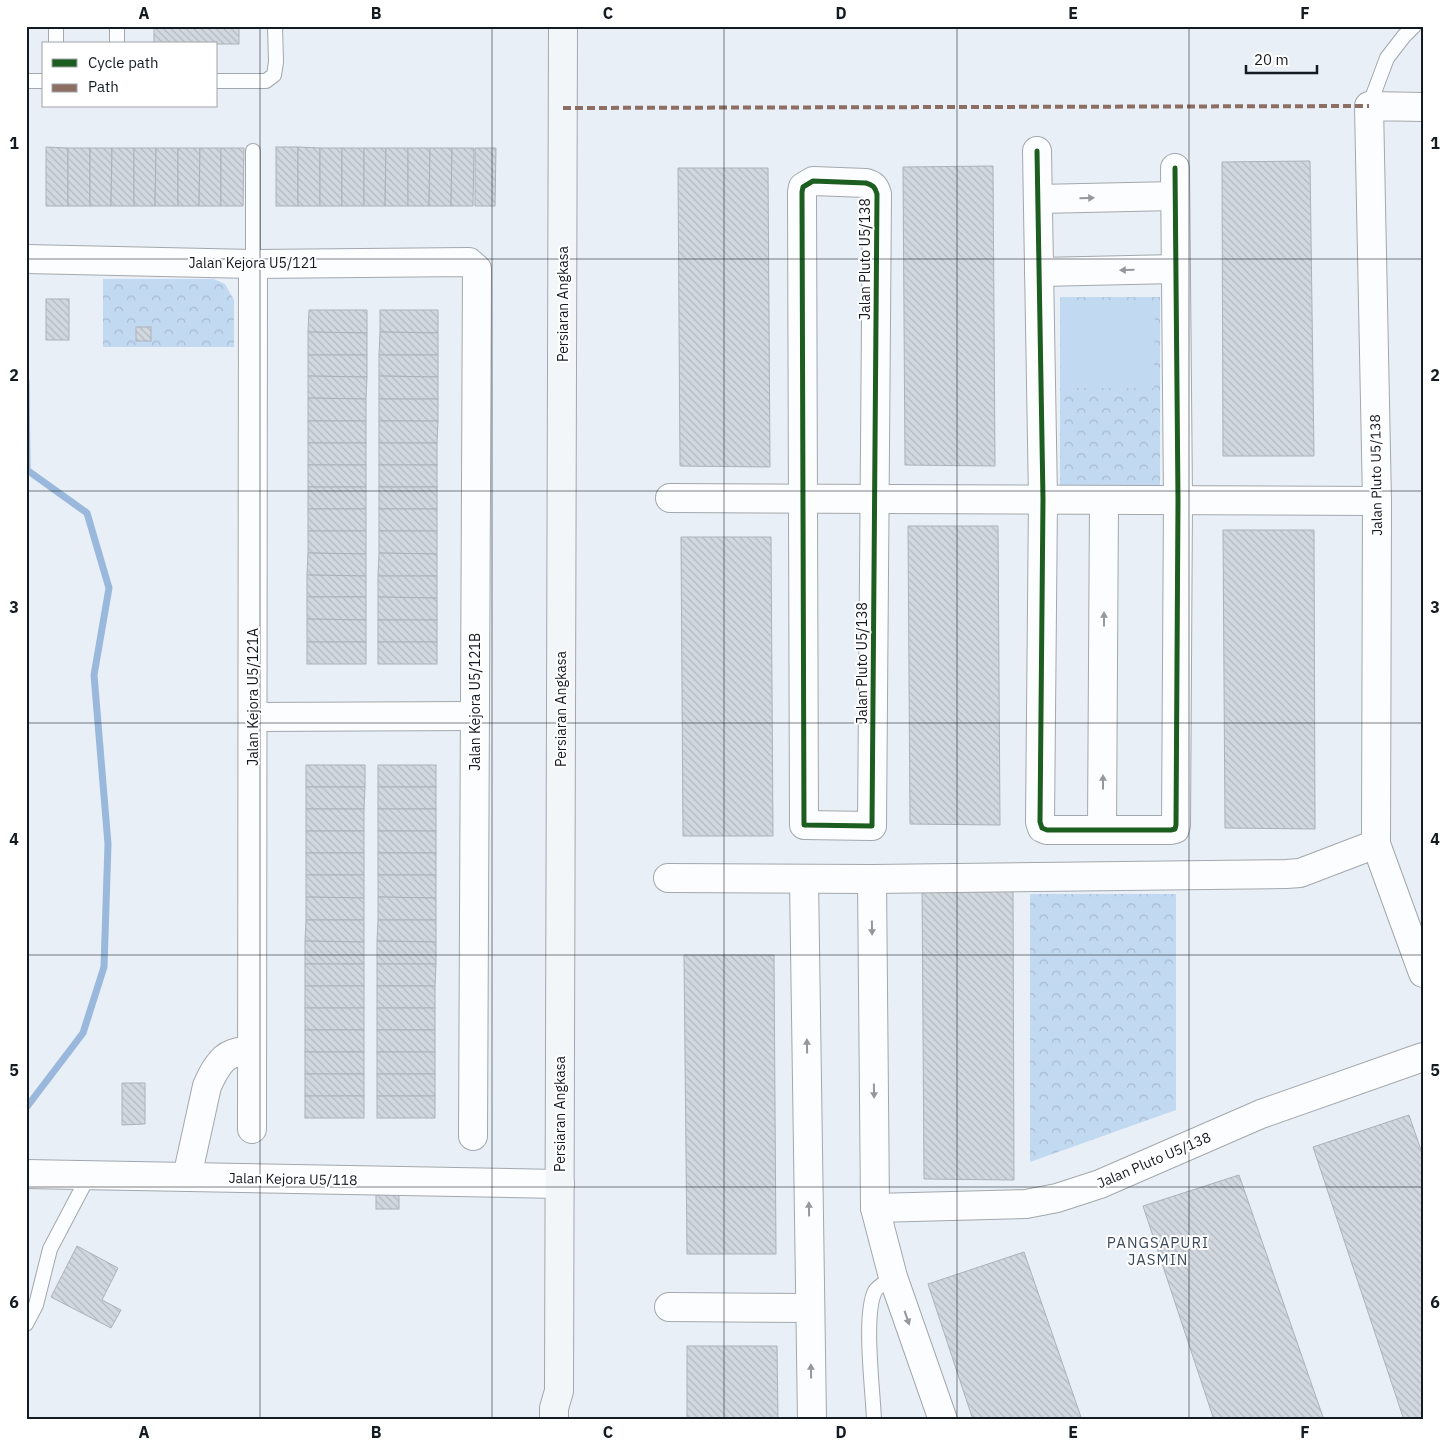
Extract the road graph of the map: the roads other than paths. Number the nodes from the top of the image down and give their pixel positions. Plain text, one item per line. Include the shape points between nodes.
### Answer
1 (56, 26) edge
2 (117, 26) edge
3 (276, 26) edge
4 (563, 26) edge
5 (1414, 26) edge
6 (56, 42) edge
7 (116, 42) edge
8 (26, 81) edge
9 (42, 81) edge
10 (218, 81) edge
11 (1370, 106) junction
12 (1423, 107) edge
13 (1037, 151) dead end
14 (253, 152) dead end
15 (1175, 168) dead end
16 (1175, 196) junction
17 (1038, 199) junction
18 (26, 259) edge
19 (253, 264) junction
20 (477, 269) joint
21 (1176, 269) junction
22 (1039, 272) junction
23 (670, 498) dead end
24 (804, 498) junction
25 (874, 499) junction
26 (1043, 500) junction
27 (1104, 500) junction
28 (1178, 500) junction
29 (1377, 502) junction
30 (475, 716) junction
31 (253, 717) junction
32 (1102, 830) junction
33 (1376, 844) junction
34 (668, 878) dead end
35 (804, 879) junction
36 (872, 879) junction
37 (1423, 973) edge
38 (252, 1050) junction
39 (1423, 1057) edge
40 (252, 1129) dead end
41 (473, 1136) dead end
42 (26, 1174) edge
43 (89, 1175) junction
44 (187, 1177) junction
45 (560, 1184) junction
46 (875, 1208) junction
47 (893, 1277) junction
48 (669, 1307) dead end
49 (810, 1308) junction
50 (26, 1324) edge
51 (559, 1391) junction
52 (554, 1420) edge
53 (572, 1420) edge
54 (812, 1420) edge
55 (874, 1420) edge
56 (943, 1420) edge

1 - 6 lane
2 - 7 lane
3 - 10 lane via 274,75 266,81
4 - 45 street, Persiaran Angkasa
5 - 11 lane via 1387,58
8 - 9 lane
11 - 12 street
11 - 29 street, Jalan Pluto U5/138
13 - 17 street
14 - 19 lane
15 - 16 street
17 -> 16 street
16 - 21 street
17 - 22 street
18 - 19 street, Jalan Kejora U5/121
19 - 20 street, Jalan Kejora U5/121 via 469,262
19 - 31 street, Jalan Kejora U5/121A
20 - 30 street, Jalan Kejora U5/121B
21 -> 22 street
21 - 28 street
22 - 26 street
23 - 24 street
24 - 25 street
24 - 25 street, Jalan Pluto U5/138 via 802,192 803,187 812,181 866,183 876,188
24 - 25 street, Jalan Pluto U5/138 via 804,825 872,826
25 - 26 street
26 - 27 street
26 - 32 street via 1040,822 1047,830
27 - 28 street
32 -> 27 street
28 - 29 street
28 - 32 street via 1176,825 1171,830
29 - 33 street, Jalan Pluto U5/138
30 - 31 street
30 - 41 street, Jalan Kejora U5/121B
31 - 38 street, Jalan Kejora U5/121A
33 - 36 street via 1300,873
33 - 37 street, Jalan Pluto U5/138
34 - 35 street
35 - 36 street
49 -> 35 street
36 -> 46 street
38 - 40 street, Jalan Kejora U5/121A
38 - 44 street via 231,1054 213,1073 207,1086
39 - 46 street, Jalan Pluto U5/138 via 1261,1114 1100,1184 1056,1198 1026,1204
42 - 43 street, Jalan Kejora U5/118
43 - 44 street, Jalan Kejora U5/118
43 - 50 lane via 50,1249 36,1305
44 - 45 street, Jalan Kejora U5/118
45 - 51 street, Persiaran Angkasa
46 - 47 street
47 - 55 lane via 876,1290 871,1304
47 -> 56 street
48 - 49 street
54 -> 49 street
51 - 52 street, Persiaran Angkasa
51 - 53 street via 572,1405

